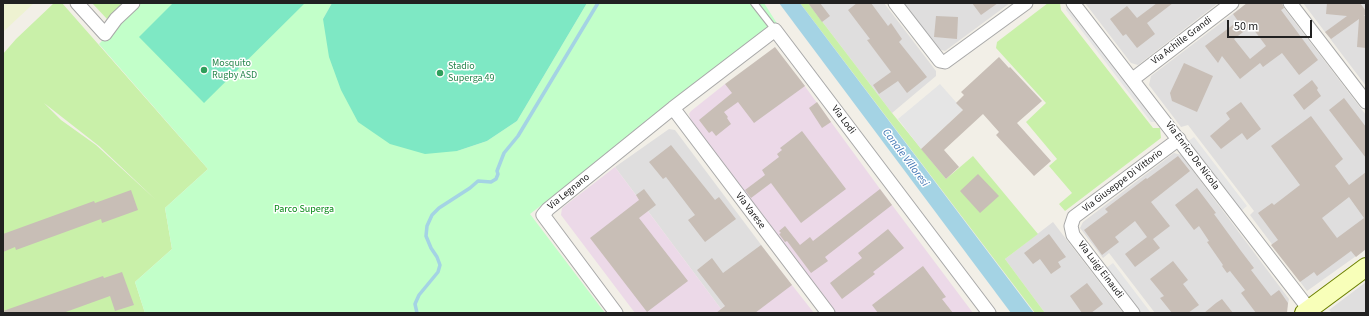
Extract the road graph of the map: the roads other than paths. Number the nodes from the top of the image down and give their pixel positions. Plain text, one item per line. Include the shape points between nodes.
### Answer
1 (77, 3) edge
2 (132, 3) edge
3 (754, 3) edge
4 (895, 3) edge
5 (1026, 3) edge
6 (1074, 3) edge
7 (1232, 3) edge
8 (1290, 3) edge
9 (775, 30) junction
10 (1133, 79) junction
11 (1366, 102) edge
12 (673, 108) junction
13 (1179, 139) junction
14 (1071, 226) joint
15 (1366, 267) edge
16 (1309, 312) edge
17 (616, 313) edge
18 (828, 313) edge
19 (989, 313) edge
20 (1133, 313) edge

1 - 2 street via 105,34
3 - 9 lane
4 - 5 street via 940,62 945,62
6 - 10 street, Via Enrico De Nicola
7 - 10 street, Via Achille Grandi
8 - 11 street
9 - 12 street
9 - 19 street, Via Lodi
10 - 13 street, Via Enrico De Nicola
12 - 17 street, Via Legnano via 543,215
12 - 18 street, Via Varese
13 - 14 street, Via Giuseppe Di Vittorio via 1074,217
13 - 16 street, Via Enrico De Nicola
14 - 20 street, Via Luigi Einaudi via 1073,235
15 - 16 street

